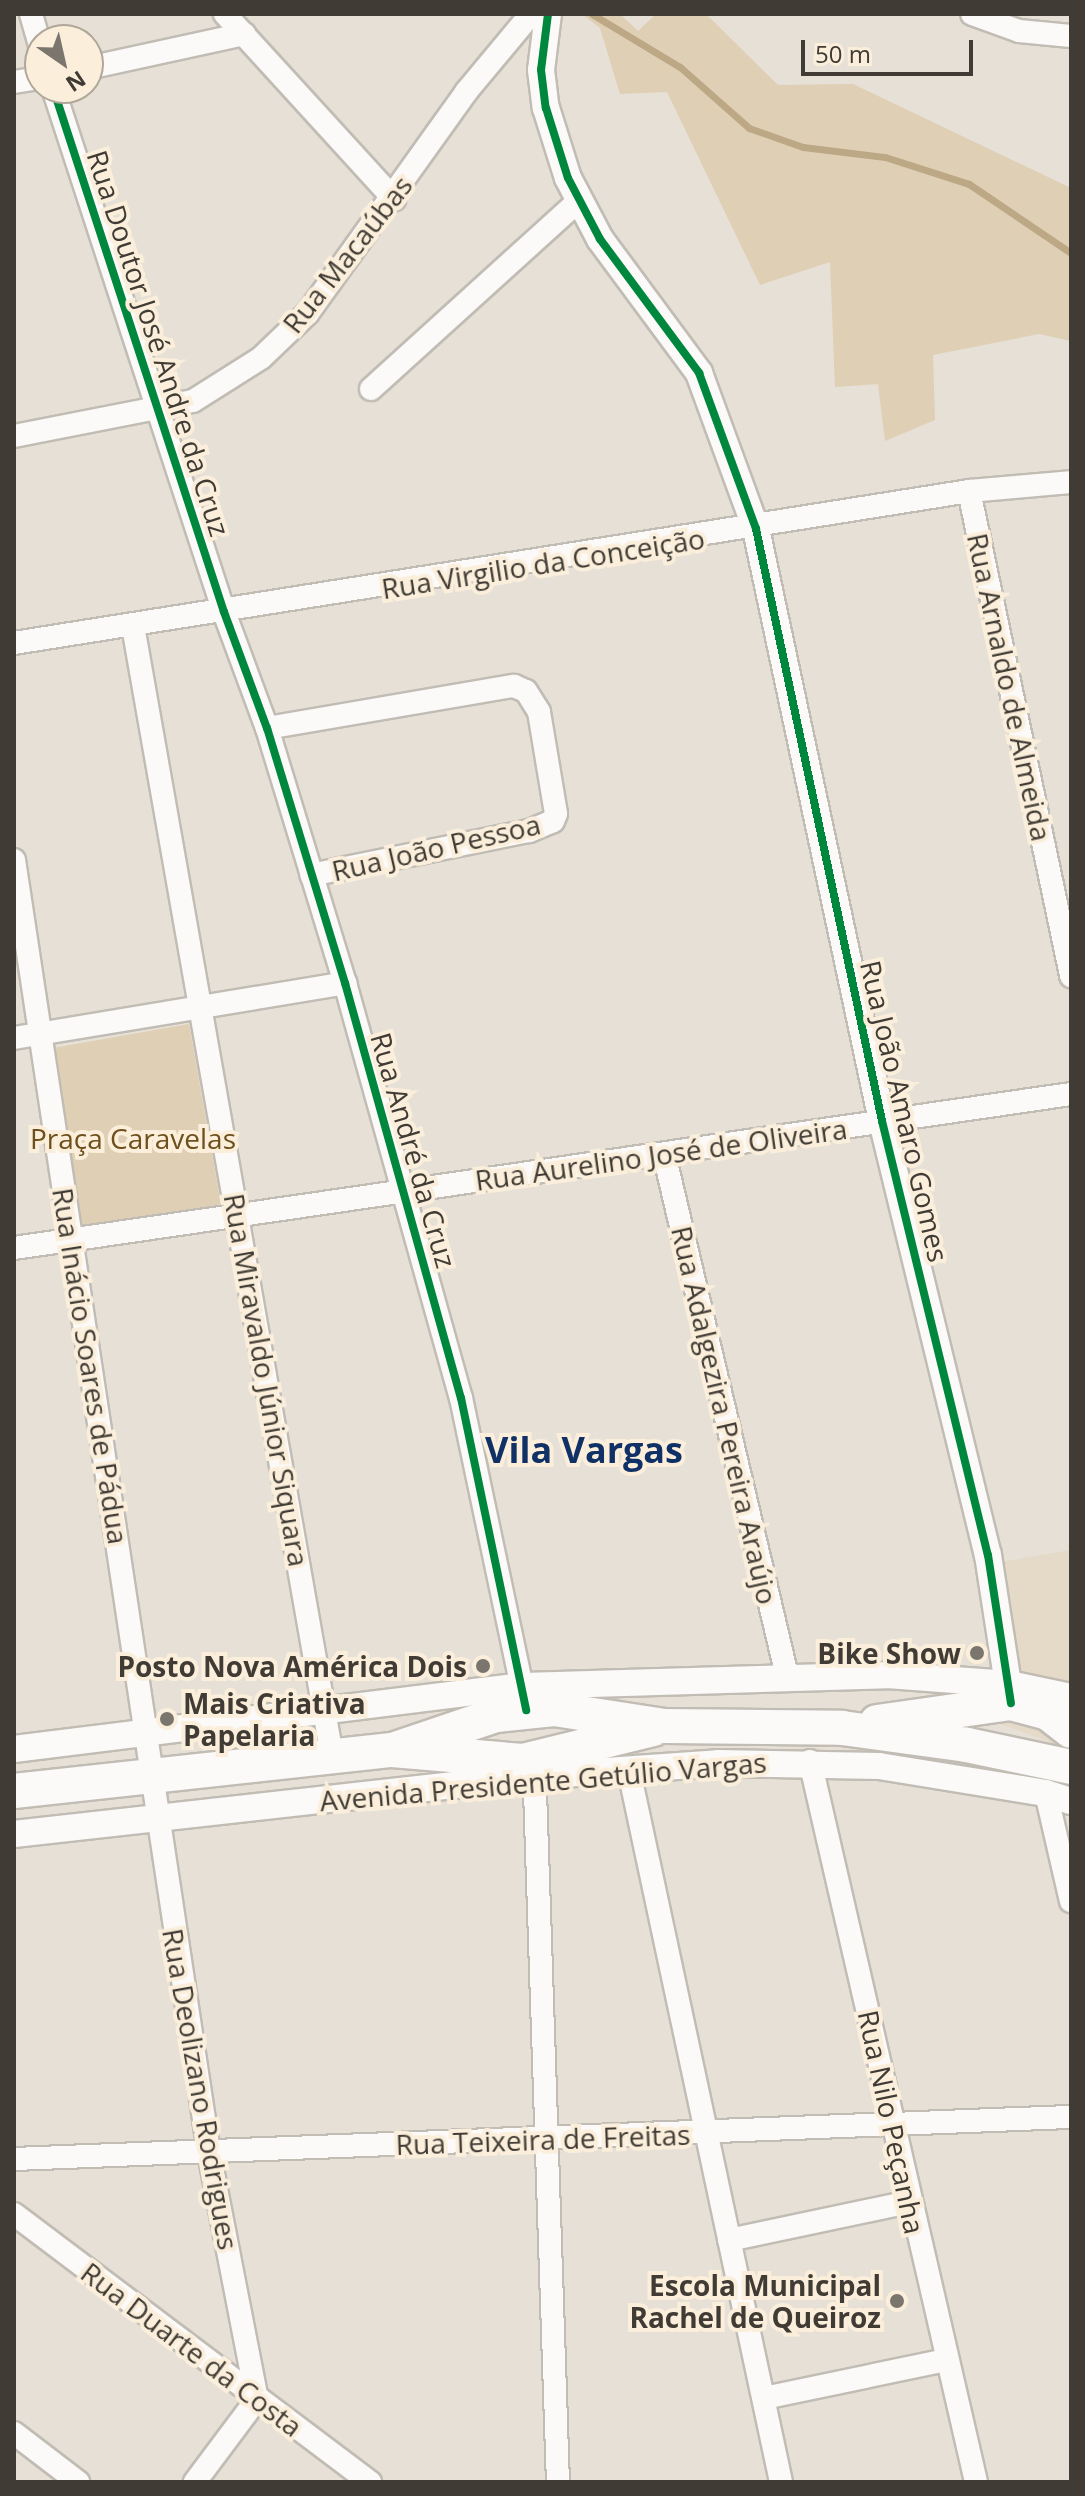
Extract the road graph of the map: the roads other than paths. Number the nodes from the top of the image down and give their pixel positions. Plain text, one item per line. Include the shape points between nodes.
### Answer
1 (225, 14) edge
2 (531, 14) edge
3 (548, 14) edge
4 (972, 14) edge
5 (244, 34) junction
6 (1071, 36) edge
7 (104, 65) edge
8 (58, 104) edge
9 (394, 199) junction
10 (578, 201) junction
11 (371, 389) dead end
12 (158, 412) junction
13 (14, 436) edge
14 (1071, 482) edge
15 (969, 491) junction
16 (756, 529) junction
17 (224, 612) junction
18 (133, 626) junction
19 (14, 643) edge
20 (267, 728) junction
21 (14, 860) edge
22 (311, 875) junction
23 (1071, 976) edge
24 (345, 983) junction
25 (199, 1007) junction
26 (40, 1034) junction
27 (14, 1038) edge
28 (1071, 1094) edge
29 (882, 1121) junction
30 (664, 1154) junction
31 (403, 1192) junction
32 (239, 1215) junction
33 (73, 1241) junction
34 (14, 1248) edge
35 (787, 1676) junction
36 (1010, 1693) junction
37 (515, 1704) junction
38 (971, 1705) junction
39 (563, 1710) junction
40 (325, 1712) junction
41 (1063, 1714) edge
42 (665, 1726) junction
43 (842, 1728) junction
44 (146, 1733) junction
45 (967, 1745) junction
46 (14, 1749) edge
47 (392, 1750) junction
48 (332, 1756) junction
49 (810, 1761) junction
50 (533, 1762) junction
51 (629, 1771) junction
52 (152, 1778) junction
53 (1057, 1780) edge
54 (14, 1791) edge
55 (156, 1815) junction
56 (14, 1834) edge
57 (1071, 1901) edge
58 (1071, 2117) edge
59 (894, 2124) junction
60 (706, 2133) junction
61 (550, 2137) junction
62 (209, 2153) junction
63 (14, 2159) edge
64 (909, 2202) junction
65 (14, 2214) edge
66 (729, 2240) junction
67 (946, 2360) junction
68 (764, 2398) junction
69 (257, 2399) junction
70 (14, 2433) edge
71 (78, 2482) edge
72 (195, 2482) edge
73 (370, 2482) edge
74 (558, 2482) edge
75 (781, 2482) edge
76 (976, 2482) edge

1 - 5 street
2 - 9 street, Rua Macaúbas via 466,92
3 - 10 street, Rua João Amaro Gomes via 541,70 546,108
4 - 6 street via 1019,31
5 - 7 street
5 - 9 street
8 - 12 street, Rua Doutor José Andre da Cruz
9 - 12 street, Rua Macaúbas via 308,313 261,358 228,384
10 - 11 street
10 - 16 street, Rua João Amaro Gomes via 699,373
12 - 13 street, Rua Macaúbas
12 - 17 street, Rua Doutor José Andre da Cruz
14 - 15 street, Rua Virgilio da Conceição
15 - 16 street, Rua Virgilio da Conceição
15 - 23 street, Rua Arnaldo de Almeida
16 - 17 street, Rua Virgilio da Conceição
16 - 29 street, Rua João Amaro Gomes
17 - 18 street, Rua Virgilio da Conceição
17 - 20 street, Rua André da Cruz
18 - 19 street, Rua Virgilio da Conceição
18 - 25 street, Rua Miravaldo Júnior Siquara
20 - 22 street, Rua André da Cruz
20 - 22 street, Rua João Pessoa via 514,686 526,691 539,712 556,814 537,829
21 - 26 street, Rua Inácio Soares de Pádua
22 - 24 street, Rua André da Cruz
24 - 25 street
24 - 31 street, Rua André da Cruz
25 - 26 street
25 - 32 street, Rua Miravaldo Júnior Siquara
26 - 27 street
26 - 33 street, Rua Inácio Soares de Pádua
28 - 29 street, Rua Aurelino José de Oliveira
29 - 30 street, Rua Aurelino José de Oliveira
29 - 36 street, Rua João Amaro Gomes via 988,1555
30 - 31 street, Rua Aurelino José de Oliveira
30 - 35 street, Rua Adalgezira Pereira Araújo
31 - 32 street, Rua Aurelino José de Oliveira
31 - 37 street, Rua André da Cruz via 461,1398
32 - 33 street, Rua Aurelino José de Oliveira
32 - 40 street, Rua Miravaldo Júnior Siquara
33 - 34 street, Rua Aurelino José de Oliveira
33 - 44 street, Rua Inácio Soares de Pádua
35 - 36 street, Avenida Presidente Getúlio Vargas via 887,1675
35 - 37 street, Avenida Presidente Getúlio Vargas
36 - 38 main road, Avenida Presidente Getúlio Vargas
36 - 41 main road, Avenida Presidente Getúlio Vargas
37 - 39 main road, Avenida Presidente Getúlio Vargas
37 - 40 street, Avenida Presidente Getúlio Vargas
37 - 47 main road, Avenida Presidente Getúlio Vargas
37 - 50 main road via 494,1739
38 - 43 main road, Avenida Presidente Getúlio Vargas
38 - 45 main road via 965,1723
39 - 42 main road, Avenida Presidente Getúlio Vargas
39 - 50 main road via 570,1735
40 - 44 street, Avenida Presidente Getúlio Vargas
40 - 48 street, Rua Miravaldo Júnior Siquara
41 - 53 main road via 1054,1731
42 - 43 main road, Avenida Presidente Getúlio Vargas
42 - 50 main road, Avenida Presidente Getúlio Vargas
43 - 45 main road, Avenida Presidente Getúlio Vargas
44 - 46 street, Avenida Presidente Getúlio Vargas
44 - 52 street, Rua Inácio Soares de Pádua
45 - 53 main road, Avenida Presidente Getúlio Vargas
47 - 48 main road, Avenida Presidente Getúlio Vargas
47 - 50 main road, Avenida Presidente Getúlio Vargas
48 - 52 main road, Avenida Presidente Getúlio Vargas
49 - 51 street, Avenida Presidente Getúlio Vargas
49 - 53 street, Avenida Presidente Getúlio Vargas
49 - 59 street, Rua Nilo Peçanha
50 - 51 street, Avenida Presidente Getúlio Vargas
50 - 55 street, Avenida Presidente Getúlio Vargas
50 - 61 street
51 - 60 street
52 - 54 main road, Avenida Presidente Getúlio Vargas
52 - 55 street, Rua Deolizano Rodrigues
53 - 57 street
55 - 56 street, Avenida Presidente Getúlio Vargas
55 - 62 street, Rua Deolizano Rodrigues
58 - 59 street, Rua Teixeira de Freitas
59 - 60 street, Rua Teixeira de Freitas
59 - 64 street, Rua Nilo Peçanha
60 - 61 street, Rua Teixeira de Freitas
60 - 66 street
61 - 62 street, Rua Teixeira de Freitas
61 - 74 street
62 - 63 street, Rua Teixeira de Freitas
62 - 69 street, Rua Deolizano Rodrigues
64 - 66 street
64 - 67 street, Rua Nilo Peçanha
65 - 69 street, Rua Duarte da Costa
66 - 68 street
67 - 68 street
67 - 76 street, Rua Nilo Peçanha
68 - 75 street
69 - 72 street
69 - 73 street, Rua Duarte da Costa
70 - 71 street

